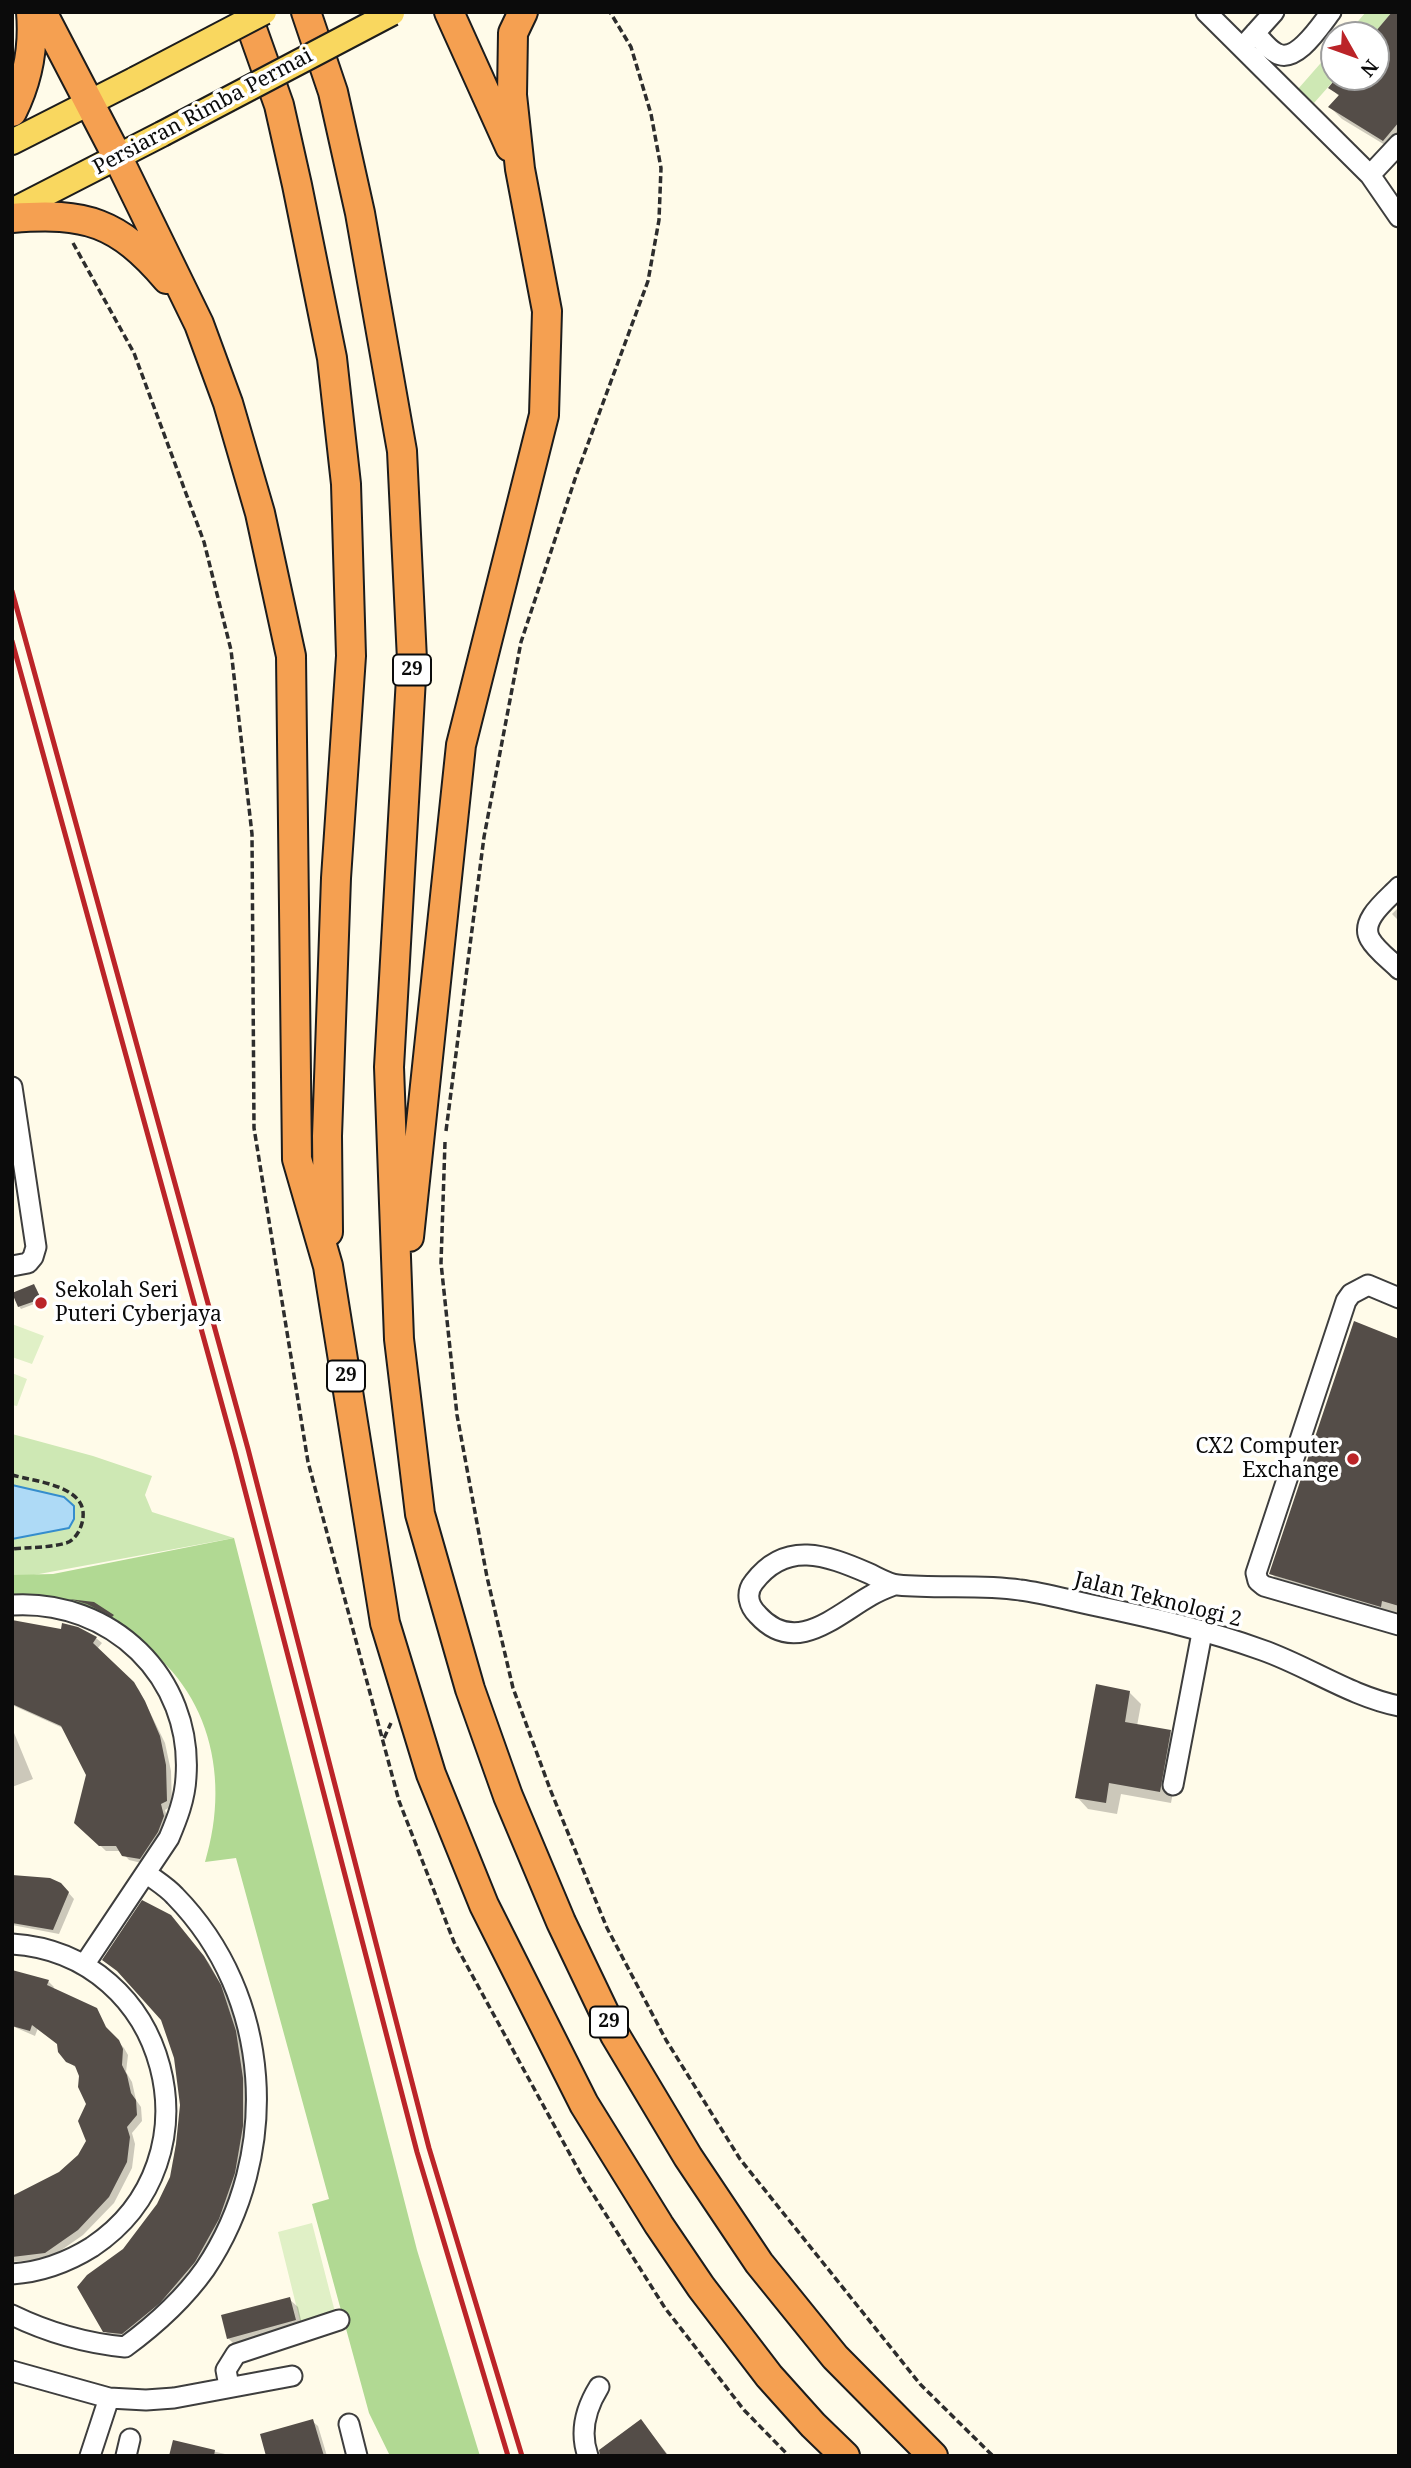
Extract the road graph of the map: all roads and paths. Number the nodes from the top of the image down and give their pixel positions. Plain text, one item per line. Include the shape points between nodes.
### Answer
1 (31, 12) edge
2 (42, 12) edge
3 (246, 12) edge
4 (264, 12) edge
5 (306, 12) edge
6 (449, 12) edge
7 (523, 12) edge
8 (610, 12) edge
9 (1206, 12) edge
10 (1331, 12) edge
11 (392, 13) edge
12 (1263, 20) edge
13 (1241, 48) junction
14 (89, 104) junction
15 (12, 112) edge
16 (12, 142) edge
17 (1399, 144) edge
18 (118, 158) junction
19 (520, 169) junction
20 (1370, 176) junction
21 (12, 211) edge
22 (1399, 217) edge
23 (12, 218) edge
24 (199, 324) junction
25 (1399, 887) edge
26 (1399, 969) edge
27 (12, 1087) edge
28 (15, 1121) edge
29 (12, 1266) edge
30 (328, 1266) junction
31 (1399, 1298) edge
32 (399, 1339) junction
33 (12, 1475) edge
34 (12, 1549) edge
35 (894, 1585) junction
36 (12, 1605) edge
37 (1399, 1625) edge
38 (1202, 1633) junction
39 (1399, 1706) edge
40 (1173, 1785) dead end
41 (146, 1873) junction
42 (12, 1944) edge
43 (84, 1965) junction
44 (12, 2274) edge
45 (12, 2315) edge
46 (339, 2320) dead end
47 (12, 2371) edge
48 (292, 2376) dead end
49 (229, 2386) junction
50 (599, 2386) dead end
51 (108, 2398) junction
52 (349, 2424) dead end
53 (90, 2456) edge
54 (357, 2456) edge
55 (589, 2456) edge
56 (845, 2456) edge
57 (933, 2456) edge
58 (993, 2456) edge

1 - 15 highway via 30,63
2 - 14 highway
3 - 30 highway, 29 via 279,105 297,185 332,358 346,484 351,656 335,919 327,1136
4 - 14 main road, bridge
5 - 32 highway, 29 via 332,92 360,213 402,451 412,660 389,1067
6 - 19 highway
7 - 19 highway via 513,33
8 - 58 path via 631,47 651,114 661,168 659,220 648,281 521,642 484,837 444,1141 441,1263 457,1415 513,1688 607,1927 666,2040 740,2159 920,2384
9 - 13 street
10 - 12 street via 1297,52 1287,56 1276,54
11 - 18 main road, Persiaran Rimba Permai, bridge
12 - 13 street
13 - 20 street
14 - 16 main road
14 - 18 highway
17 - 20 street
18 - 21 main road, Persiaran Rimba Permai
18 - 24 highway
19 - 32 highway via 547,311 544,415 461,746
20 - 22 street
23 - 24 highway via 64,216 112,230 149,259
24 - 30 highway via 249,472 291,656 297,1158
25 - 26 street via 1371,918 1368,929 1370,939
27 - 28 street
28 - 29 street via 36,1247 28,1263
30 - 56 highway, 29 via 385,1623 431,1774 484,1905 584,2104 659,2225 769,2376
31 - 37 street via 1368,1285 1346,1301 1256,1573 1264,1586
32 - 57 highway, 29 via 420,1514 448,1620 508,1797 615,2035 759,2263 799,2316
33 - 34 path via 65,1489 84,1509 83,1523 69,1543
35 - 35 street, Jalan Teknologi 2 via 832,1621 798,1633 770,1626 749,1602 750,1587 761,1573 778,1560 798,1554 833,1560
35 - 38 street, Jalan Teknologi 2 via 1018,1590
36 - 41 street via 65,1609 103,1624 150,1663 172,1698 184,1737 186,1779 169,1839
38 - 39 street, Jalan Teknologi 2 via 1263,1650 1374,1701
38 - 40 street
41 - 43 street
41 - 45 street via 173,1893 208,1936 244,2009 258,2089 254,2144 241,2197 204,2270 168,2312 125,2347 74,2340
42 - 43 street via 44,1949
43 - 44 street via 119,1992 154,2045 166,2109 160,2152 144,2192 101,2241 63,2263
46 - 49 street via 236,2354 226,2370
47 - 51 street
48 - 49 street
49 - 51 street via 174,2398
50 - 55 street via 584,2426
51 - 53 street
52 - 54 street

